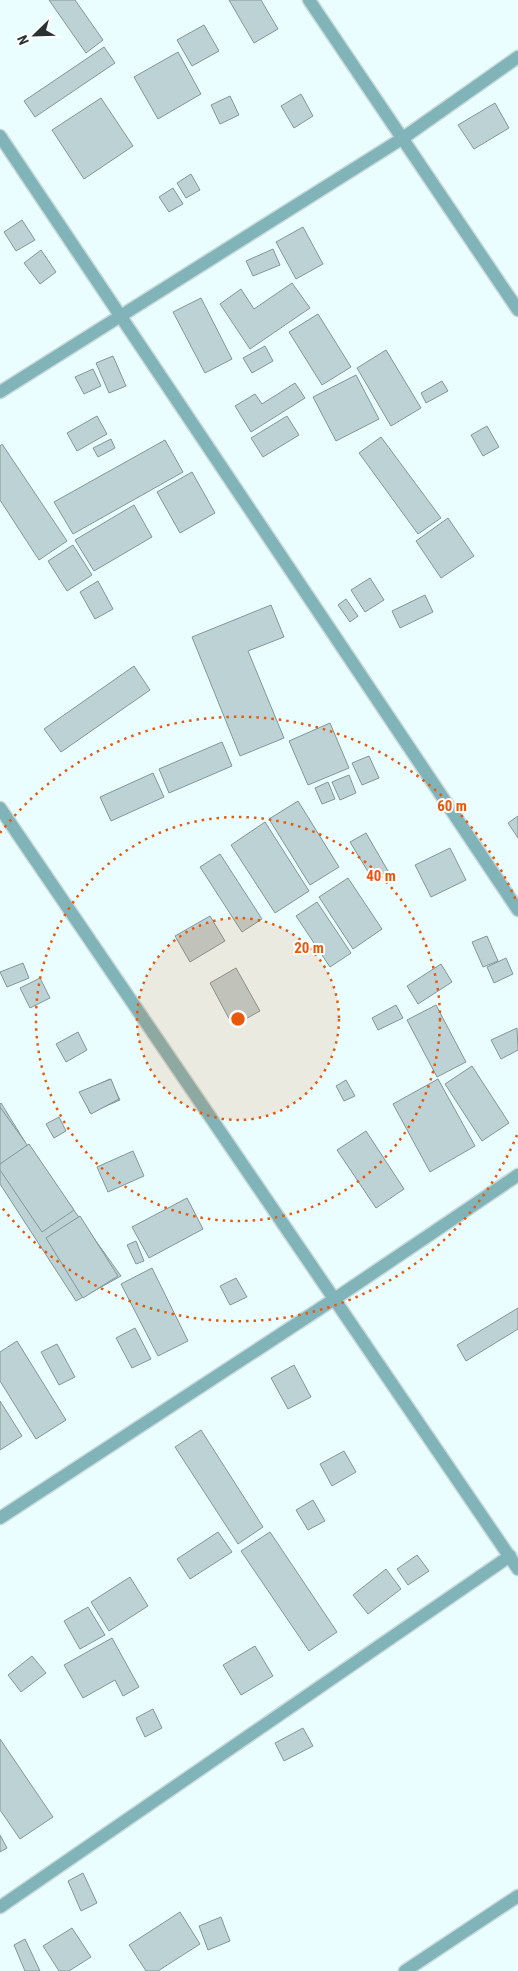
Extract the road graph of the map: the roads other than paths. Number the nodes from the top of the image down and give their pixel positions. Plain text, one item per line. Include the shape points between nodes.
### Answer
1 (309, 0) edge
2 (518, 57) edge
3 (0, 136) edge
4 (403, 138) junction
5 (518, 310) edge
6 (122, 317) junction
7 (0, 392) edge
8 (0, 808) edge
9 (518, 910) edge
10 (518, 1175) edge
11 (333, 1300) junction
12 (0, 1518) edge
13 (510, 1556) junction
14 (518, 1569) edge
15 (518, 1896) edge
16 (0, 1907) edge
17 (405, 1971) edge

1 - 4 street
2 - 4 street
3 - 6 street
4 - 5 street
4 - 6 street
6 - 7 street
6 - 9 street
8 - 11 street
10 - 11 street
11 - 12 street
11 - 13 street
13 - 14 street
13 - 16 street
15 - 17 street

